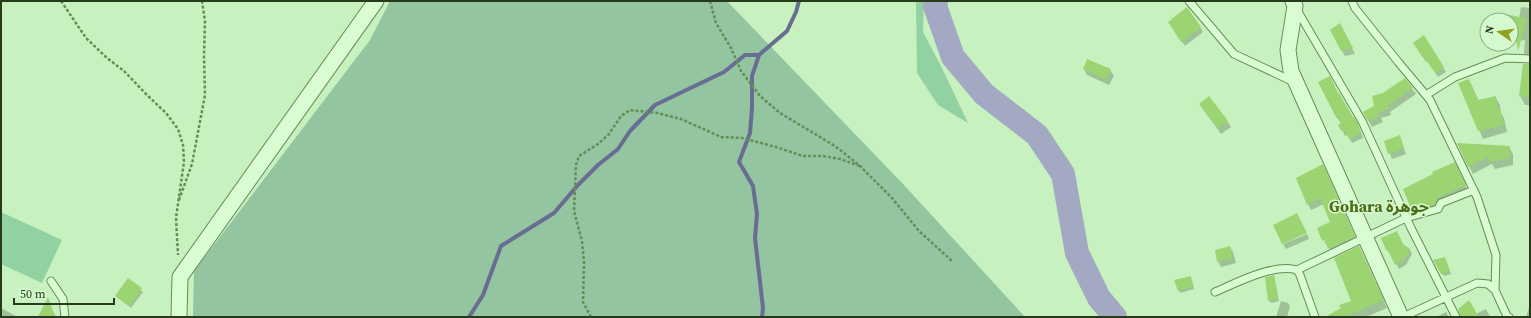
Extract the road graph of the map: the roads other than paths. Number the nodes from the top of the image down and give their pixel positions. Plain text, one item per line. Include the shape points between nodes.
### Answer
1 (376, 1) edge
2 (1188, 1) edge
3 (1352, 1) edge
4 (1294, 4) edge
5 (1530, 59) edge
6 (1297, 84) junction
7 (1426, 95) junction
8 (1474, 190) junction
9 (1406, 218) junction
10 (1366, 237) junction
11 (1297, 270) junction
12 (51, 280) dead end
13 (1495, 290) junction
14 (1215, 292) dead end
15 (1446, 298) junction
16 (65, 317) edge
17 (180, 317) edge
18 (1315, 317) edge
19 (1402, 317) edge
20 (1456, 317) edge
21 (1509, 317) edge

1 - 17 street via 180,277
2 - 6 lane via 1234,54
3 - 7 lane
4 - 6 street via 1288,50 1291,71
4 - 9 lane via 1362,121
5 - 7 lane via 1505,58 1455,77
6 - 10 street
7 - 8 lane
8 - 9 lane via 1440,203 1438,209
8 - 13 lane via 1496,255
9 - 10 lane
9 - 15 lane
10 - 11 lane
10 - 19 street
11 - 14 lane via 1291,268 1257,273
11 - 18 lane
12 - 16 lane via 63,299
13 - 15 lane via 1488,284 1478,283
13 - 21 lane
15 - 19 lane
15 - 20 lane

